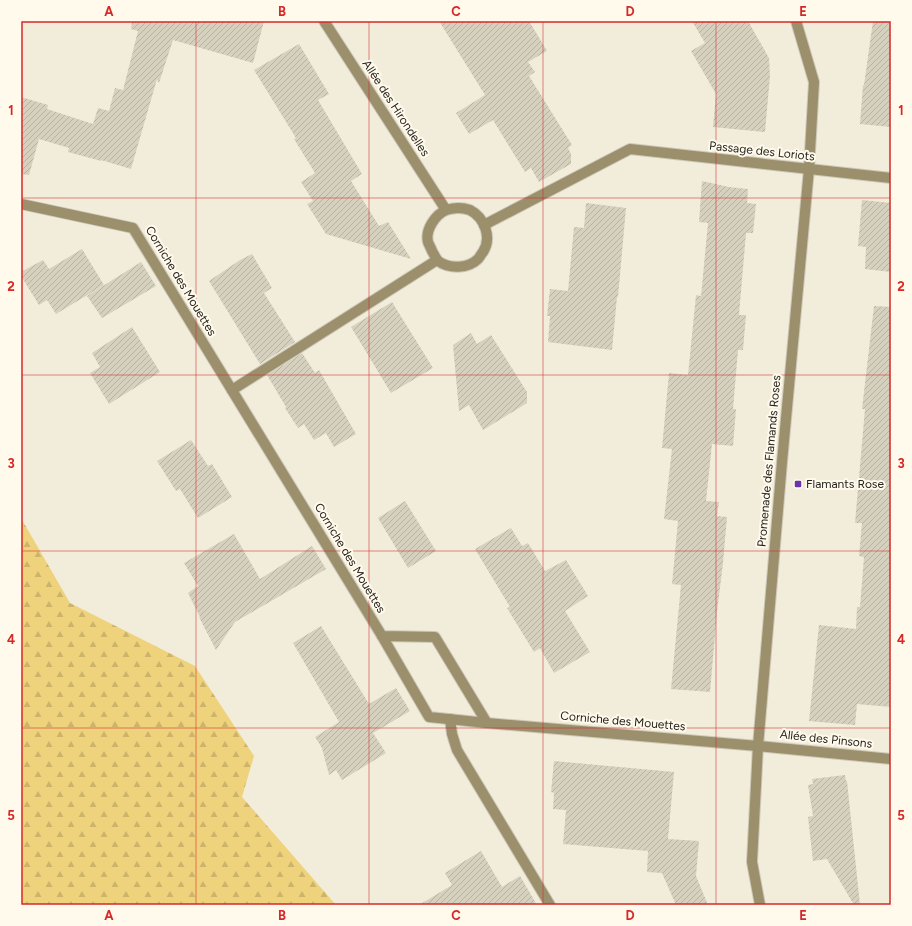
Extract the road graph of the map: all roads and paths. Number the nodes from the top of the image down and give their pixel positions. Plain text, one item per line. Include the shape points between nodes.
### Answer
1 (324, 21) edge
2 (796, 21) edge
3 (809, 169) junction
4 (891, 178) edge
5 (21, 204) edge
6 (446, 210) junction
7 (484, 225) junction
8 (437, 260) junction
9 (232, 390) junction
10 (382, 636) junction
11 (450, 719) junction
12 (487, 723) junction
13 (758, 746) junction
14 (891, 759) edge
15 (550, 905) edge
16 (760, 905) edge

1 - 6 street, Allée des Hirondelles
2 - 3 street, Promenade des Flamands Roses via 814,82
3 - 4 street, Passage des Loriots
3 - 7 street, Passage des Loriots via 630,149
3 - 13 street, Promenade des Flamands Roses
5 - 9 street, Corniche des Mouettes via 133,228
6 - 7 street via 469,210 479,216
6 - 8 street via 435,218 428,234 428,242
7 - 8 street via 486,248 478,260 467,266 458,267
8 - 9 street
9 - 10 street, Corniche des Mouettes
10 - 11 street, Corniche des Mouettes via 429,717
10 - 12 street via 435,637
11 - 12 street, Corniche des Mouettes
11 - 15 street via 457,750
12 - 13 street, Corniche des Mouettes
13 - 14 street, Allée des Pinsons
13 - 16 street, Promenade des Flamands Roses via 752,862

